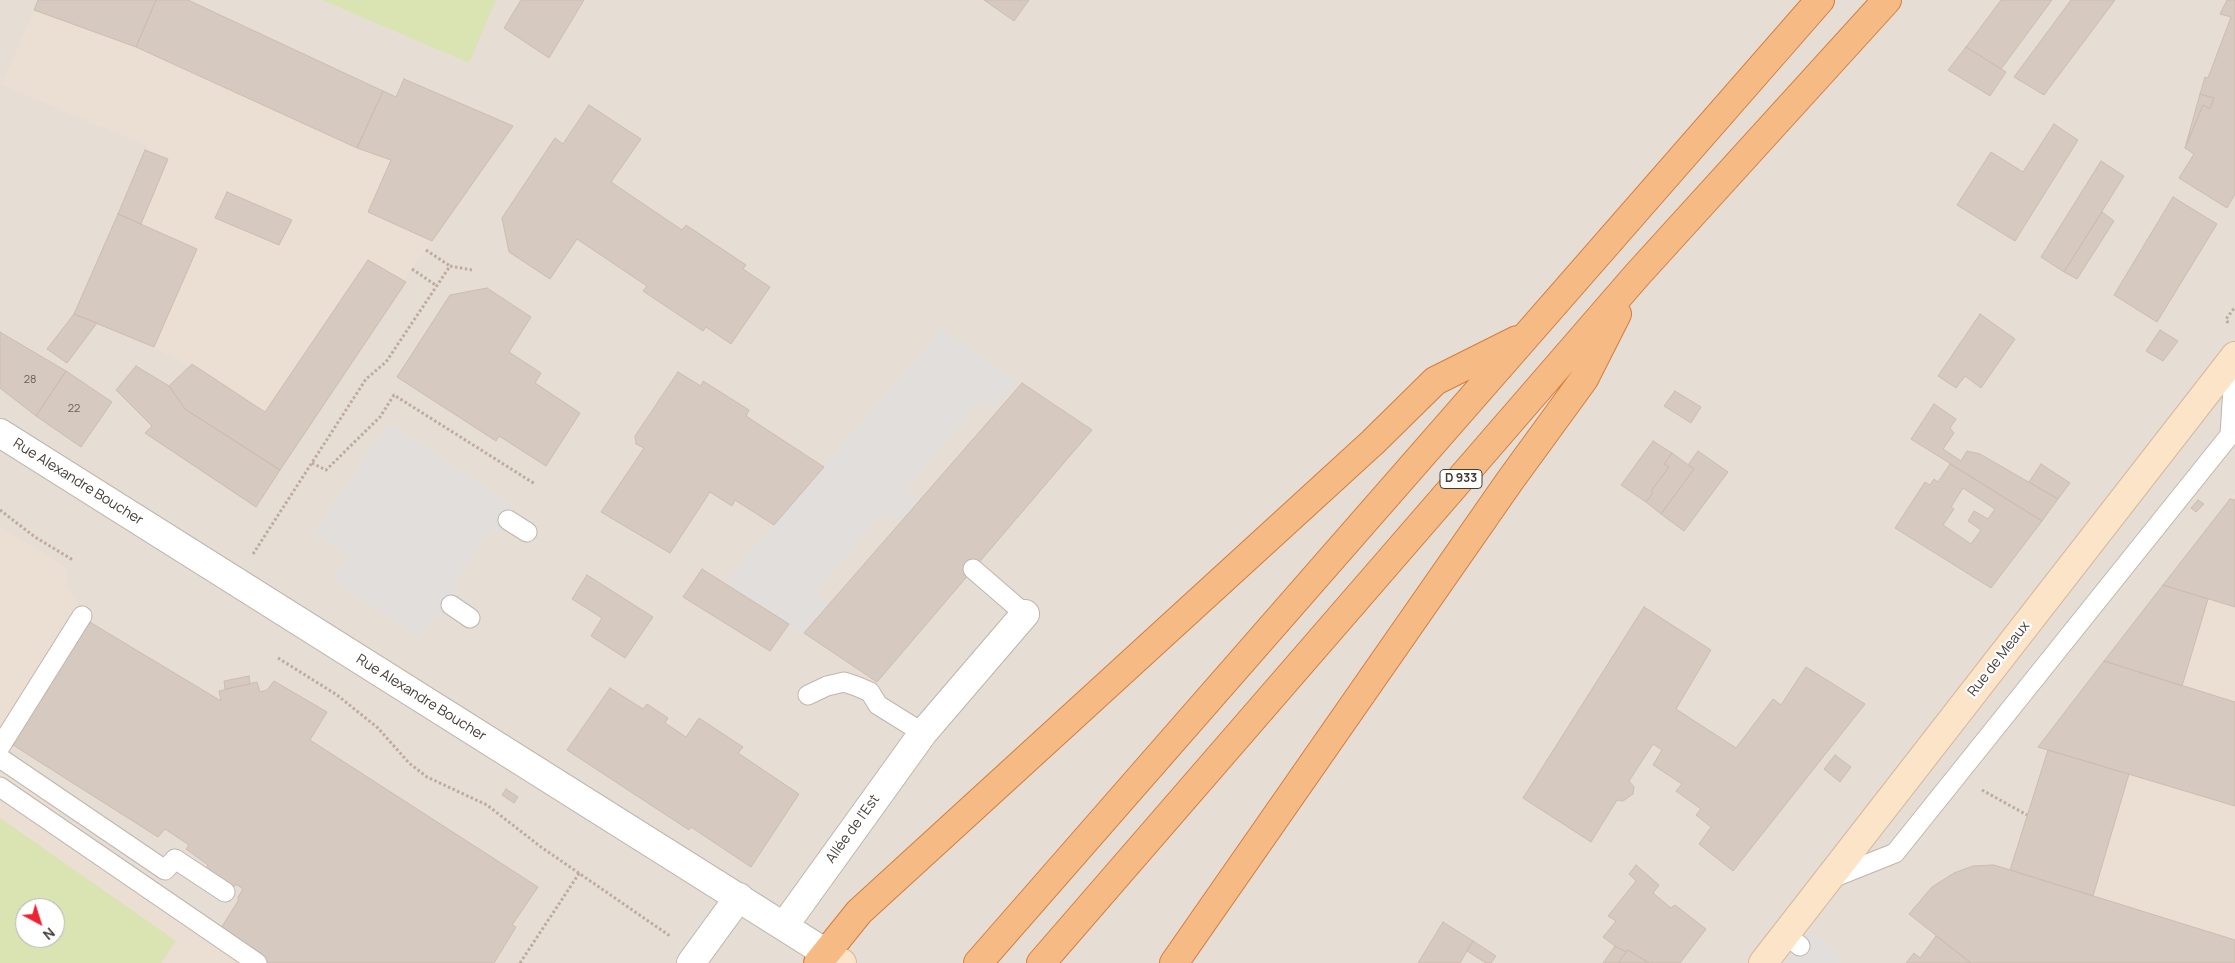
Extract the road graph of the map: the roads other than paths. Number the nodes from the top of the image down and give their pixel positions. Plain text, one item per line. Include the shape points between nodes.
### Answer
1 (1820, 0) edge
2 (1887, 0) edge
3 (1637, 275) junction
4 (1530, 334) junction
5 (2235, 356) edge
6 (0, 433) edge
7 (508, 520) dead end
8 (527, 532) dead end
9 (973, 569) dead end
10 (451, 605) dead end
11 (1025, 614) joint
12 (82, 616) dead end
13 (470, 618) dead end
14 (808, 695) dead end
15 (922, 733) junction
16 (0, 747) edge
17 (0, 758) edge
18 (0, 787) edge
19 (165, 870) junction
20 (1829, 879) junction
21 (152, 891) junction
22 (225, 892) dead end
23 (738, 897) junction
24 (784, 926) junction
25 (684, 952) edge
26 (829, 960) edge
27 (256, 963) edge
28 (978, 963) edge
29 (1041, 963) edge
30 (1174, 963) edge
31 (1763, 963) edge

1 - 4 highway
2 - 3 highway, D 933
3 - 29 highway, D 933
3 - 30 highway via 1584,379 1508,482
4 - 26 highway via 1435,381 1373,442 859,912
4 - 28 highway
5 - 20 main road, Rue de Meaux
5 - 20 lane via 2230,436 1895,853
6 - 23 street, Rue Alexandre Boucher
7 - 8 lane
9 - 11 lane
10 - 13 lane
11 - 15 street, Allée de l'Est
12 - 16 lane
14 - 15 lane via 844,682 870,692 878,705
15 - 24 street, Allée de l'Est
17 - 19 lane
18 - 21 lane
19 - 21 lane
19 - 22 lane via 175,859
20 - 31 main road, Rue de Meaux via 1793,940
21 - 27 lane
23 - 24 street, Rue Alexandre Boucher
23 - 25 street
24 - 26 street, Rue Alexandre Boucher

